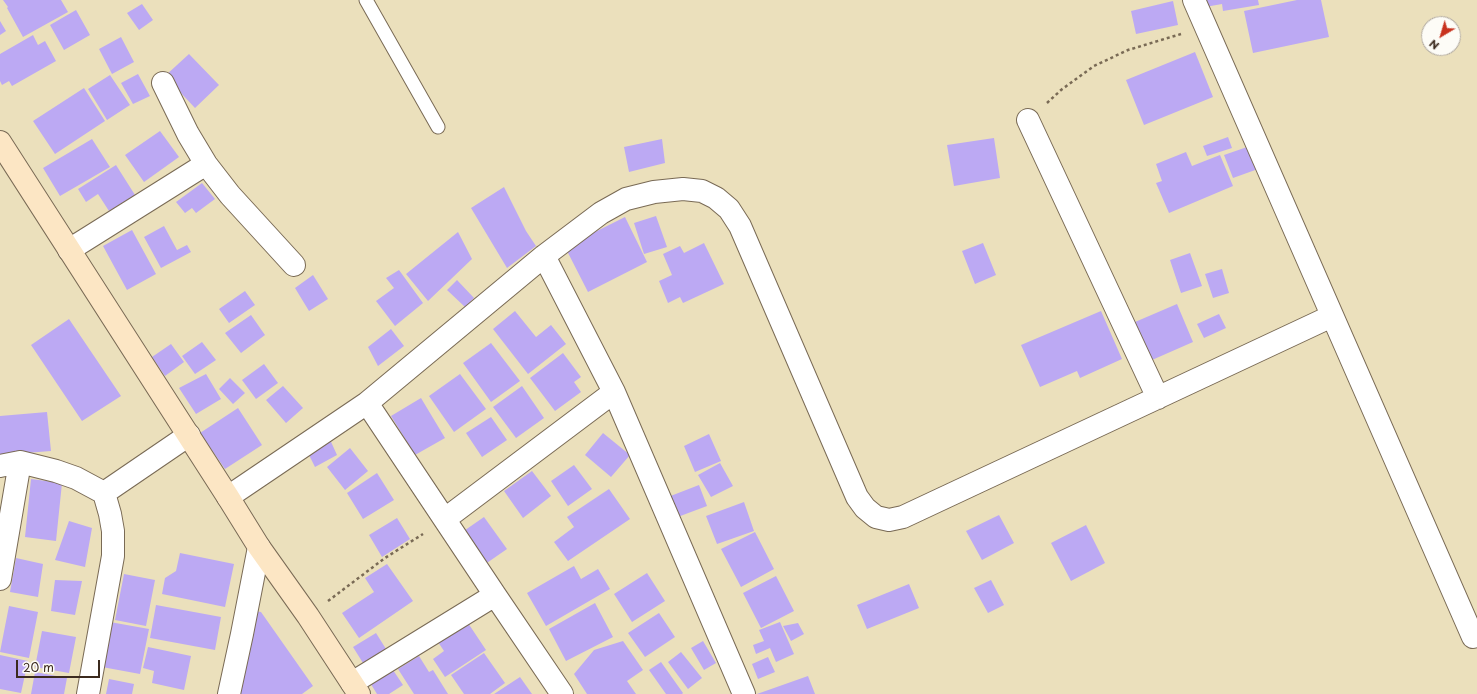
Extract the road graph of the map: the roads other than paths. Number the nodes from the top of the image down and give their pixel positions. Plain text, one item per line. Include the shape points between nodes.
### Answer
1 (366, 0) edge
2 (1194, 0) edge
3 (163, 83) dead end
4 (1028, 120) road end
5 (438, 127) dead end
6 (0, 142) edge
7 (206, 164) junction
8 (70, 250) junction
9 (544, 256) junction
10 (294, 265) dead end
11 (1332, 316) junction
12 (614, 392) junction
13 (1158, 398) junction
14 (367, 403) junction
15 (189, 435) junction
16 (10, 464) edge
17 (104, 493) junction
18 (228, 497) junction
19 (444, 519) junction
20 (259, 547) junction
21 (0, 579) edge
22 (495, 595) junction
23 (1473, 637) dead end
24 (355, 689) edge
25 (88, 694) edge
26 (229, 694) edge
27 (562, 694) edge
28 (744, 694) edge

1 - 5 lane
2 - 11 street
3 - 7 street
4 - 13 street
6 - 8 street
7 - 8 street
7 - 10 street via 230,195
8 - 15 street
9 - 12 street
9 - 13 street via 601,213 626,199 654,192 683,189 702,191 716,198 729,209 740,226 857,496 865,508 876,517 889,520 903,517
9 - 14 street
11 - 13 street
11 - 23 street
12 - 19 street
12 - 28 street
14 - 18 street
14 - 19 street
15 - 17 street
15 - 18 street
16 - 17 street via 56,471
16 - 21 street
17 - 25 street via 113,531 113,556
18 - 20 street
19 - 22 street
20 - 24 street
20 - 26 street
22 - 24 street
22 - 27 street

